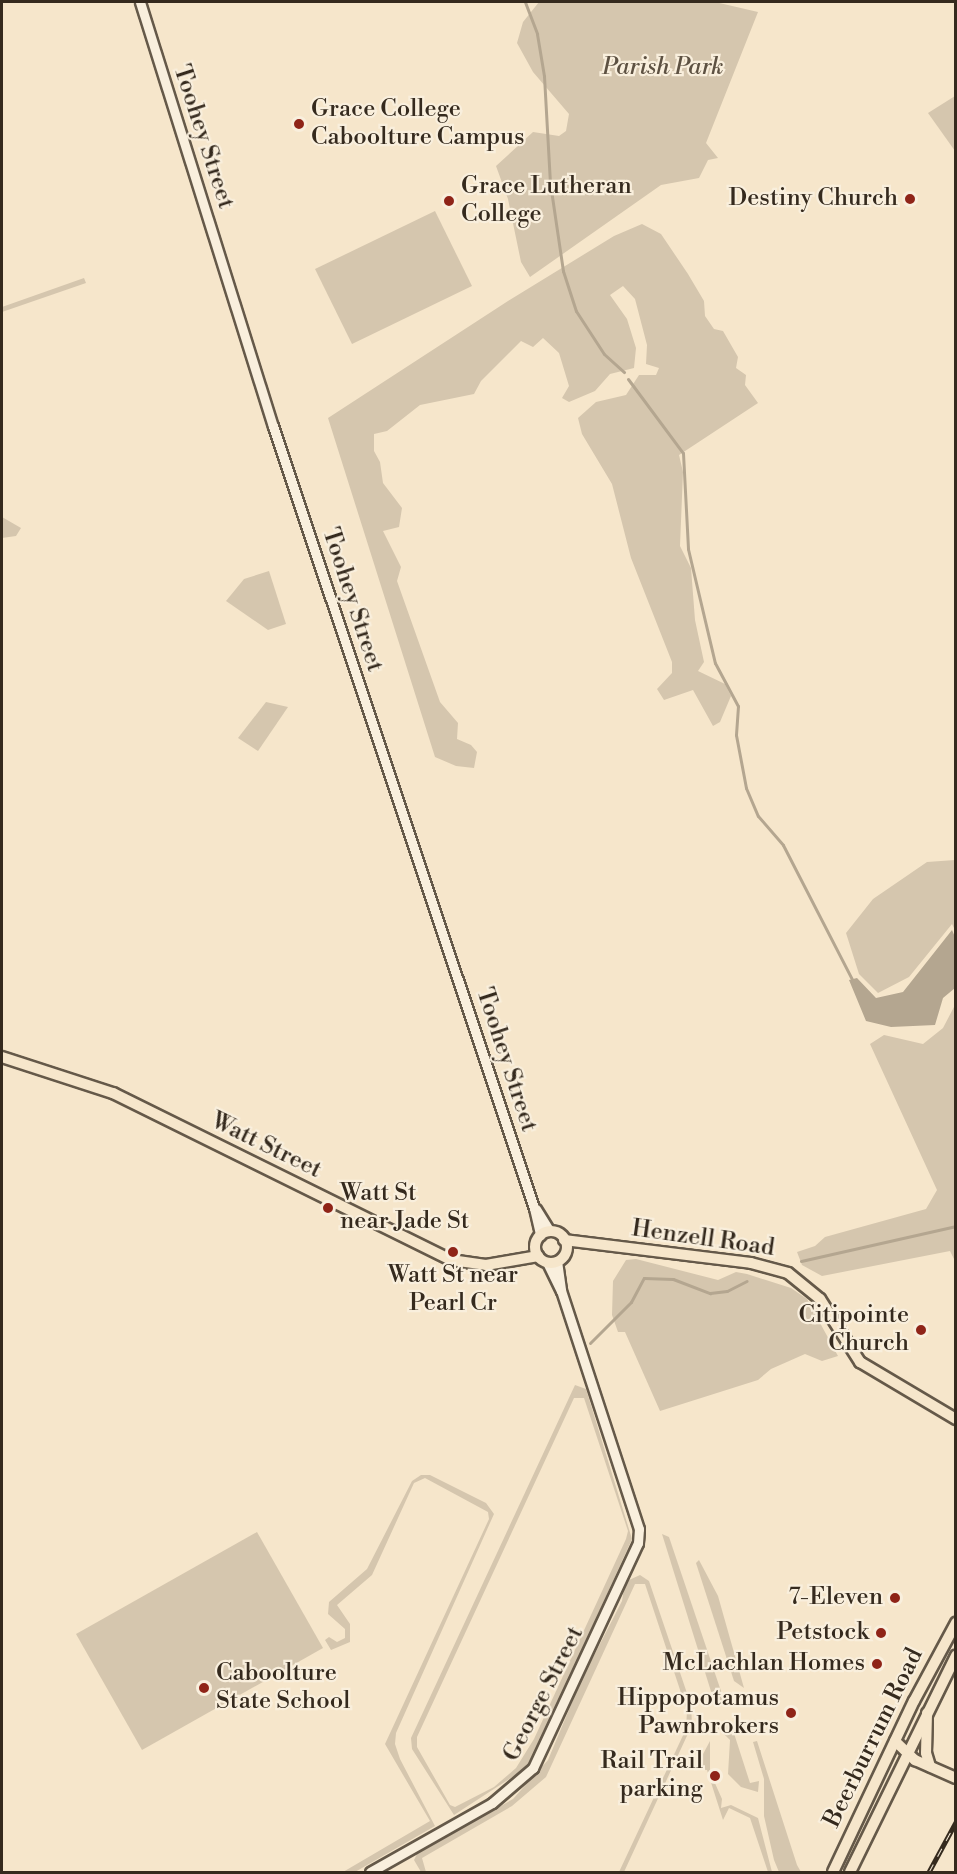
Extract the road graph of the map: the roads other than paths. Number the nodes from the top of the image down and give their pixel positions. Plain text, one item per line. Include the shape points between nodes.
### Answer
1 (140, 2) edge
2 (2, 1057) edge
3 (565, 1245) junction
4 (544, 1248) junction
5 (956, 1419) edge
6 (630, 1562) joint
7 (956, 1623) edge
8 (956, 1656) edge
9 (927, 1710) junction
10 (895, 1741) junction
11 (906, 1753) junction
12 (930, 1766) junction
13 (956, 1778) edge
14 (370, 1872) edge
15 (833, 1872) edge
16 (850, 1872) edge

1 - 4 street, Toohey Street via 273,426 358,673 361,694 534,1208
2 - 4 main road, Watt Street via 113,1093 451,1260 486,1265
3 - 4 main road
3 - 4 main road, Watt Street
3 - 5 main road, Henzell Road via 751,1263 788,1273 820,1299 860,1362
4 - 6 street, Toohey Street via 639,1529
6 - 14 street, George Street via 533,1768 492,1803
7 - 10 main road, Beerburrum Road
8 - 9 main road, Beerburrum Road
9 - 11 main road, Beerburrum Road
9 - 12 main road via 926,1753
10 - 11 main road
10 - 15 main road, Beerburrum Road
11 - 12 main road
11 - 16 main road, Beerburrum Road
12 - 13 main road

